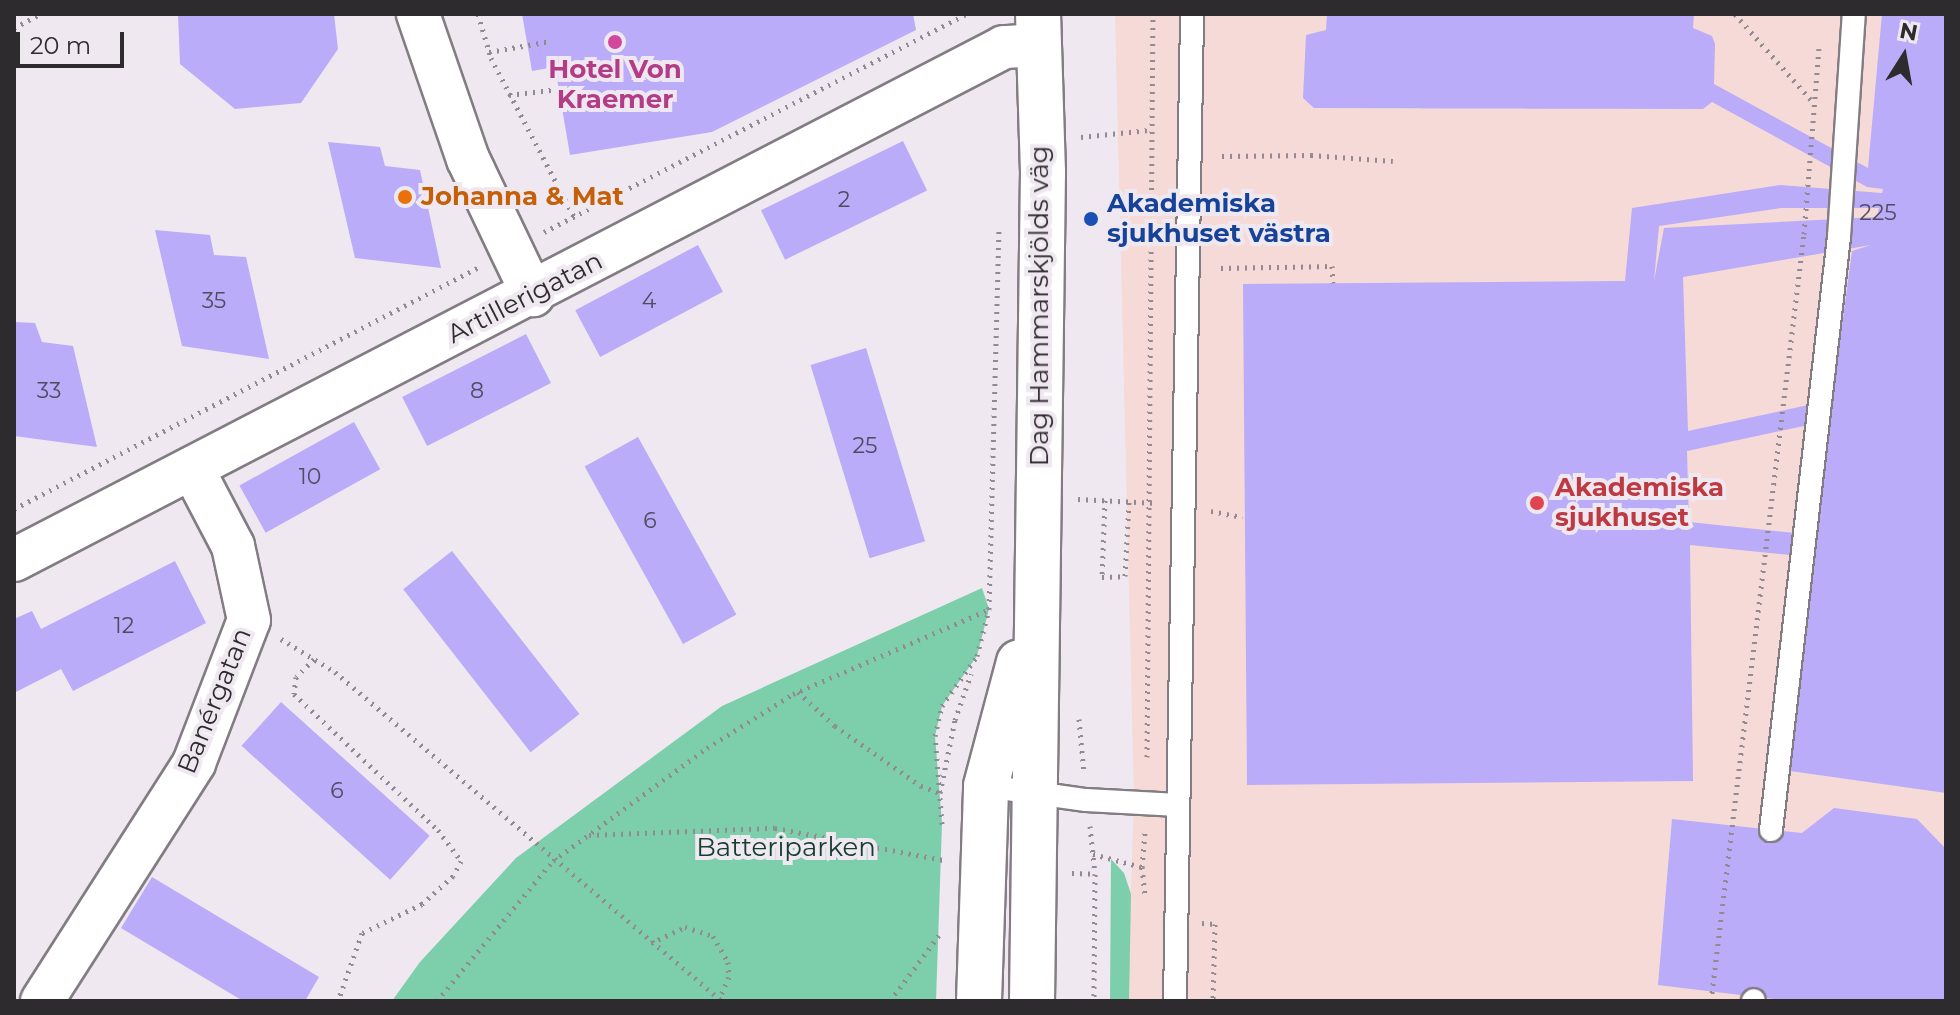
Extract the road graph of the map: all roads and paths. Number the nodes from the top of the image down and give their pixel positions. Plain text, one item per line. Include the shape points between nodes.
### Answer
1 (40, 14) edge
2 (418, 14) edge
3 (478, 14) edge
4 (1153, 14) edge
5 (1192, 14) edge
6 (1735, 14) edge
7 (1854, 14) edge
8 (14, 28) edge
9 (1038, 30) edge
10 (551, 41) dead end
11 (1820, 43) dead end
12 (489, 52) junction
13 (559, 89) dead end
14 (509, 95) junction
15 (1811, 100) junction
16 (1080, 121) dead end
17 (1149, 130) junction
18 (1080, 137) junction
19 (1080, 153) dead end
20 (1222, 156) dead end
21 (1393, 161) dead end
22 (574, 217) dead end
23 (999, 217) dead end
24 (1221, 268) dead end
25 (1333, 283) dead end
26 (533, 295) junction
27 (192, 468) junction
28 (1078, 483) dead end
29 (1078, 499) junction
30 (1105, 500) junction
31 (1078, 514) dead end
32 (14, 560) edge
33 (1037, 598) junction
34 (989, 609) junction
35 (249, 620) junction
36 (977, 656) junction
37 (314, 659) junction
38 (798, 692) junction
39 (1079, 716) dead end
40 (986, 786) junction
41 (1034, 792) junction
42 (940, 793) junction
43 (1086, 800) junction
44 (1147, 805) junction
45 (1178, 805) junction
46 (1771, 830) dead end
47 (588, 835) junction
48 (941, 835) dead end
49 (941, 847) dead end
50 (940, 859) junction
51 (553, 861) junction
52 (1142, 867) dead end
53 (984, 868) junction
54 (1032, 872) junction
55 (940, 874) dead end
56 (1095, 874) junction
57 (939, 920) dead end
58 (939, 935) junction
59 (651, 943) junction
60 (938, 948) dead end
61 (721, 1000) edge
62 (42, 1001) edge
63 (338, 1001) edge
64 (437, 1001) edge
65 (890, 1001) edge
66 (979, 1001) edge
67 (1032, 1001) edge
68 (1094, 1001) edge
69 (1175, 1001) edge
70 (1711, 1001) edge

1 - 8 path
2 - 26 street via 468,159
3 - 12 path
4 - 17 path
5 - 45 lane
6 - 15 path
7 - 46 lane via 1839,237
9 - 26 street, Artillerigatan
9 - 33 street, Dag Hammarskjölds väg via 1043,172
10 - 12 path
11 - 15 path
12 - 14 path
13 - 14 path
14 - 22 path
15 - 70 path via 1804,234
16 - 18 path
17 - 18 path
17 - 44 path
18 - 19 path
20 - 21 path
23 - 34 path
24 - 25 path via 1332,266
26 - 27 street, Artillerigatan
27 - 32 street, Artillerigatan
27 - 35 street, Banérgatan via 233,546
28 - 29 path
29 - 30 path
29 - 31 path
30 - 30 path via 1129,501 1125,576 1102,577
33 - 40 street, Dag Hammarskjölds väg
33 - 41 street, Dag Hammarskjölds väg
34 - 36 path
34 - 38 path
35 - 37 path
35 - 62 street, Banérgatan via 194,763 126,877
36 - 42 path via 955,720
36 - 42 path via 942,706 933,758
37 - 51 path
37 - 63 path via 296,677 294,694 438,830 461,861 453,876 422,904 362,933
38 - 42 path via 835,726 921,786
38 - 47 path via 707,748
39 - 43 path
40 - 41 lane
40 - 53 street, Dag Hammarskjölds väg
41 - 43 lane
41 - 54 street, Dag Hammarskjölds väg
42 - 48 path
43 - 44 lane
43 - 56 path
44 - 45 lane
44 - 52 path
45 - 69 lane
47 - 50 path via 775,828
47 - 51 path
49 - 50 path
50 - 53 path
50 - 55 path
51 - 59 path
51 - 64 path
53 - 66 street, Dag Hammarskjölds väg
54 - 56 path
54 - 67 street, Dag Hammarskjölds väg
56 - 68 path
57 - 58 path
58 - 60 path
58 - 65 path
59 - 61 path
59 - 61 path via 685,927 713,936 728,962

